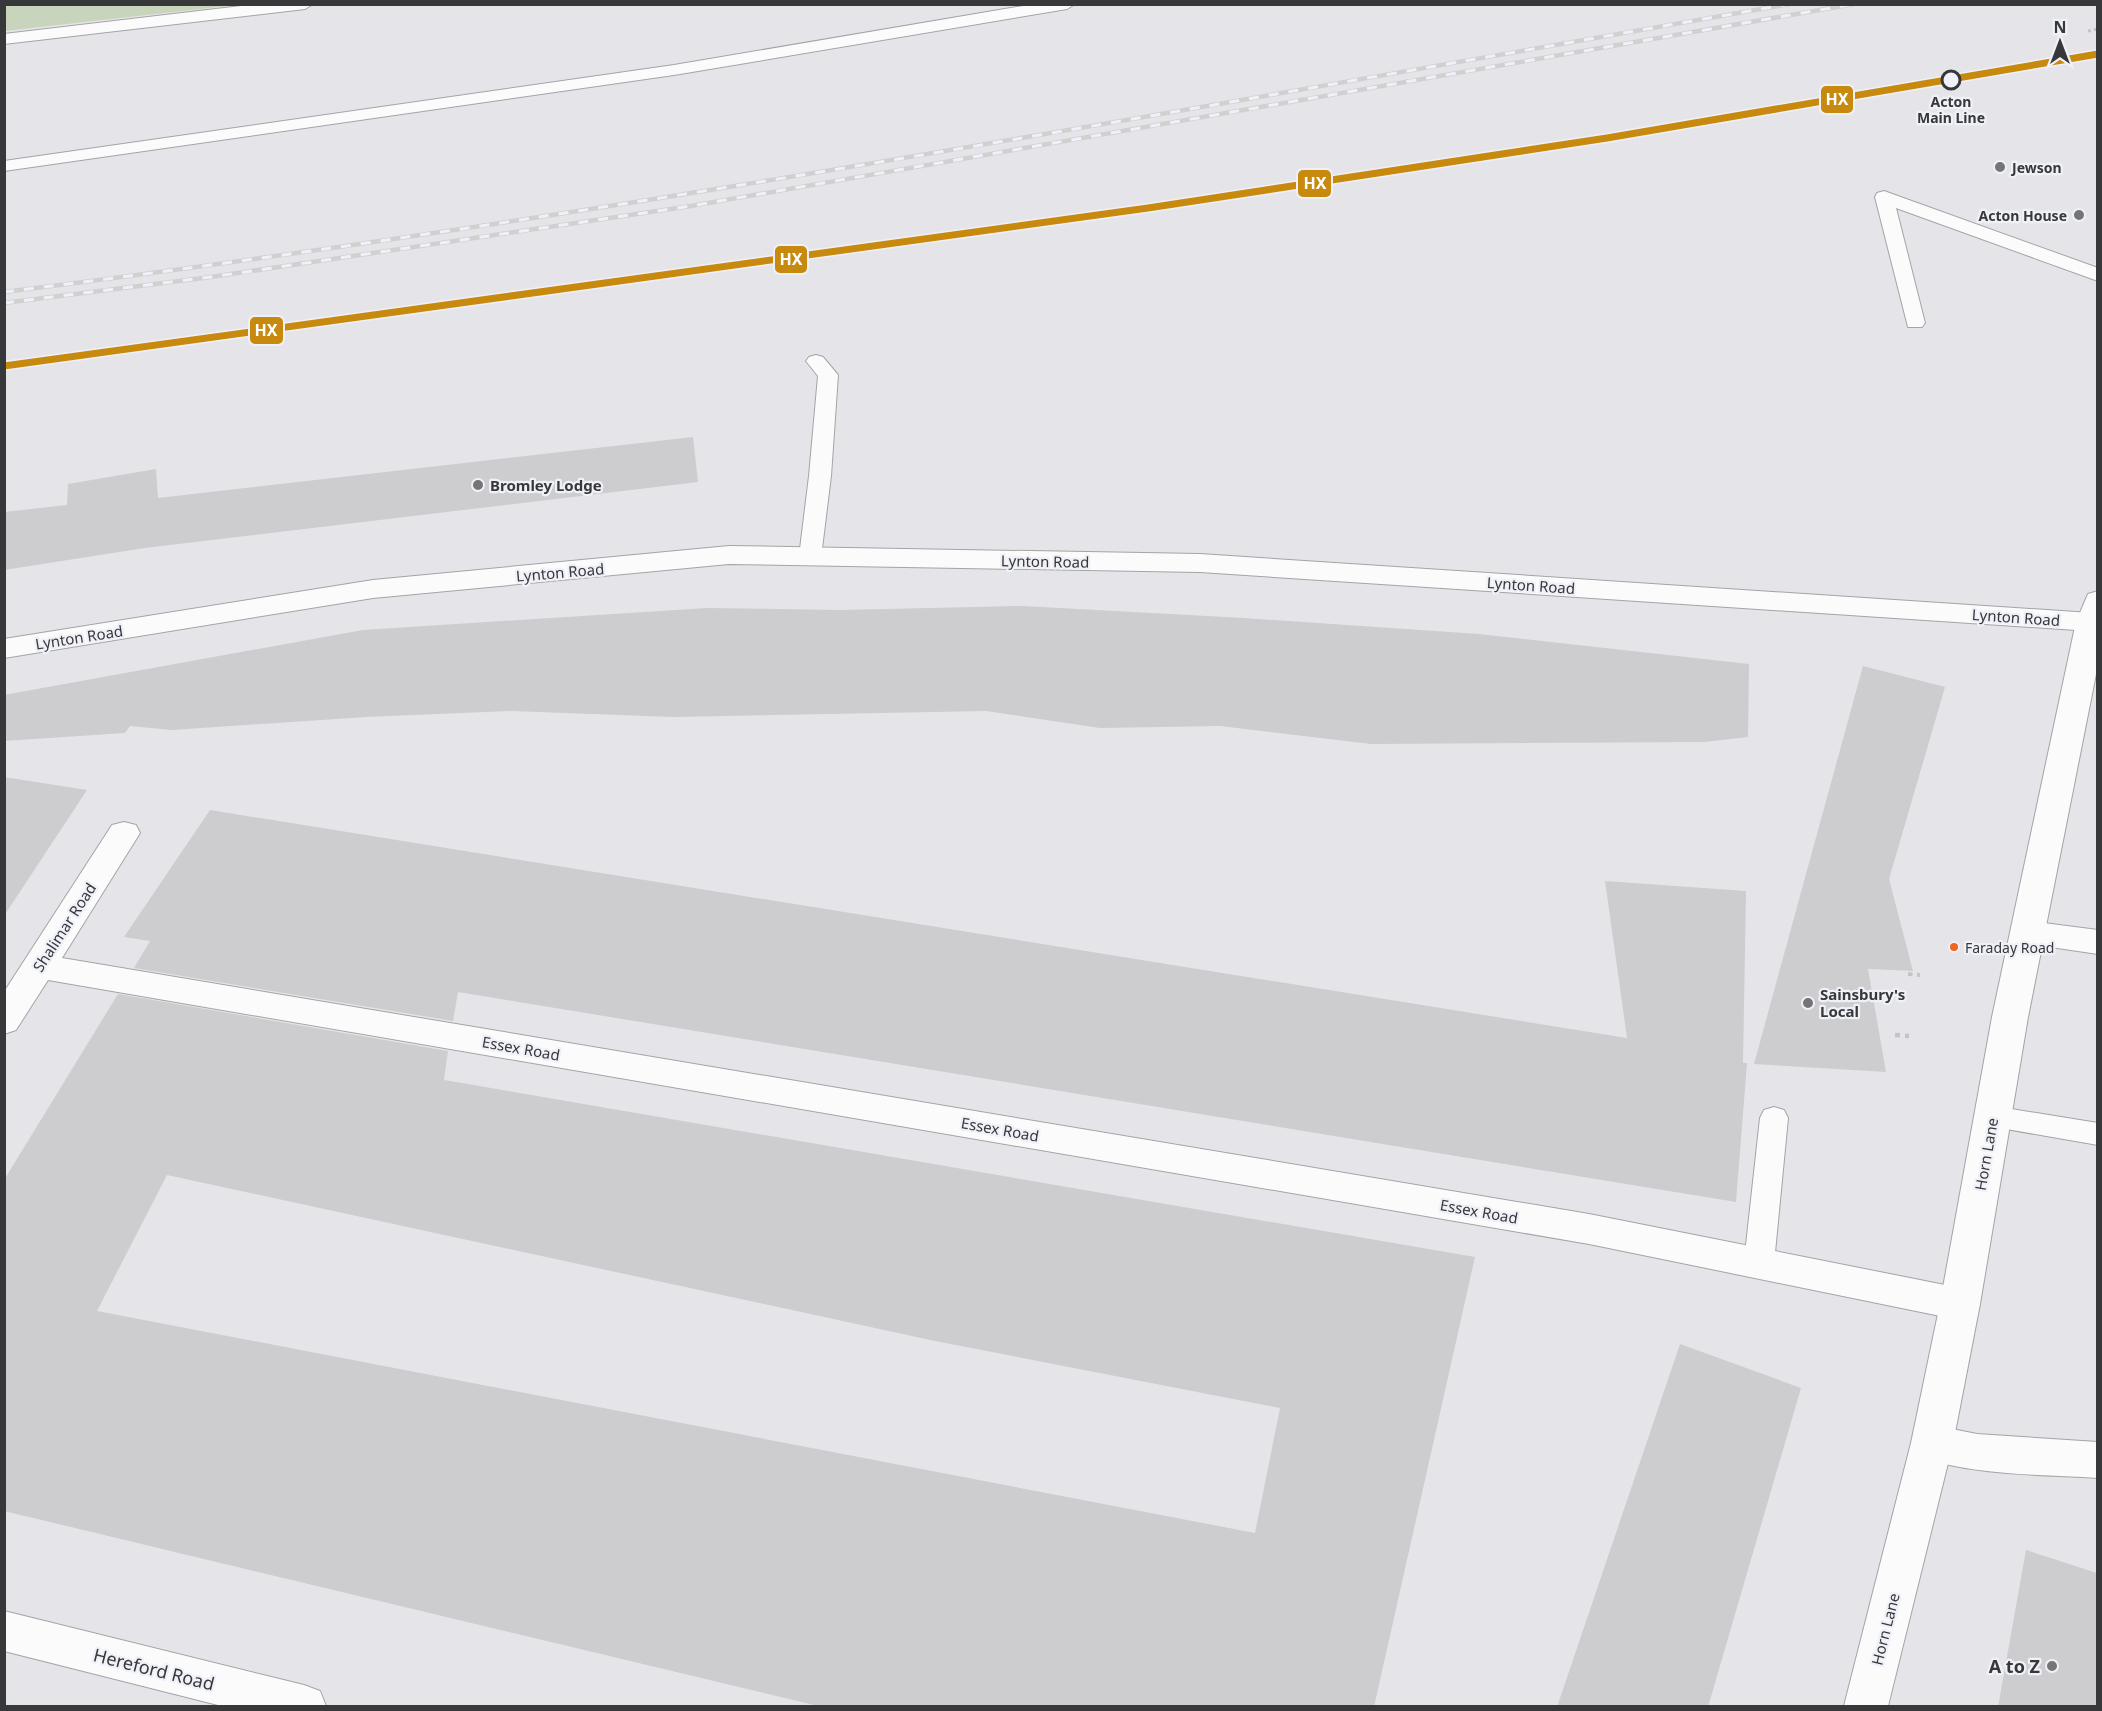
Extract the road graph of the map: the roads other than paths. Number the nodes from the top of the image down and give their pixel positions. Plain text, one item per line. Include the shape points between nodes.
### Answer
1 (305, 4) edge
2 (1067, 4) edge
3 (4, 39) edge
4 (4, 166) edge
5 (2097, 275) edge
6 (1915, 322) dead end
7 (816, 361) dead end
8 (810, 557) junction
9 (2094, 611) edge
10 (4, 649) edge
11 (124, 833) dead end
12 (2029, 933) junction
13 (2097, 942) edge
14 (38, 966) junction
15 (4, 1021) edge
16 (1993, 1117) junction
17 (1774, 1118) dead end
18 (2097, 1134) edge
19 (1759, 1263) junction
20 (1960, 1304) junction
21 (1932, 1443) junction
22 (2097, 1460) edge
23 (4, 1631) edge
24 (304, 1707) edge
25 (1866, 1707) edge

1 - 3 lane
2 - 4 lane via 674,70
5 - 6 lane via 1884,197
7 - 8 lane via 828,375
8 - 9 street, Lynton Road via 1200,563
8 - 10 street, Lynton Road via 729,555 374,590
9 - 12 street, Horn Lane
11 - 14 street, Shalimar Road
12 - 13 street
12 - 16 street, Horn Lane
14 - 15 street, Shalimar Road
14 - 19 street, Essex Road via 1589,1229
16 - 18 lane
16 - 20 street, Horn Lane
17 - 19 lane
19 - 20 street, Essex Road
20 - 21 street, Horn Lane
21 - 22 street via 1977,1452
21 - 25 street, Horn Lane
23 - 24 street, Hereford Road

